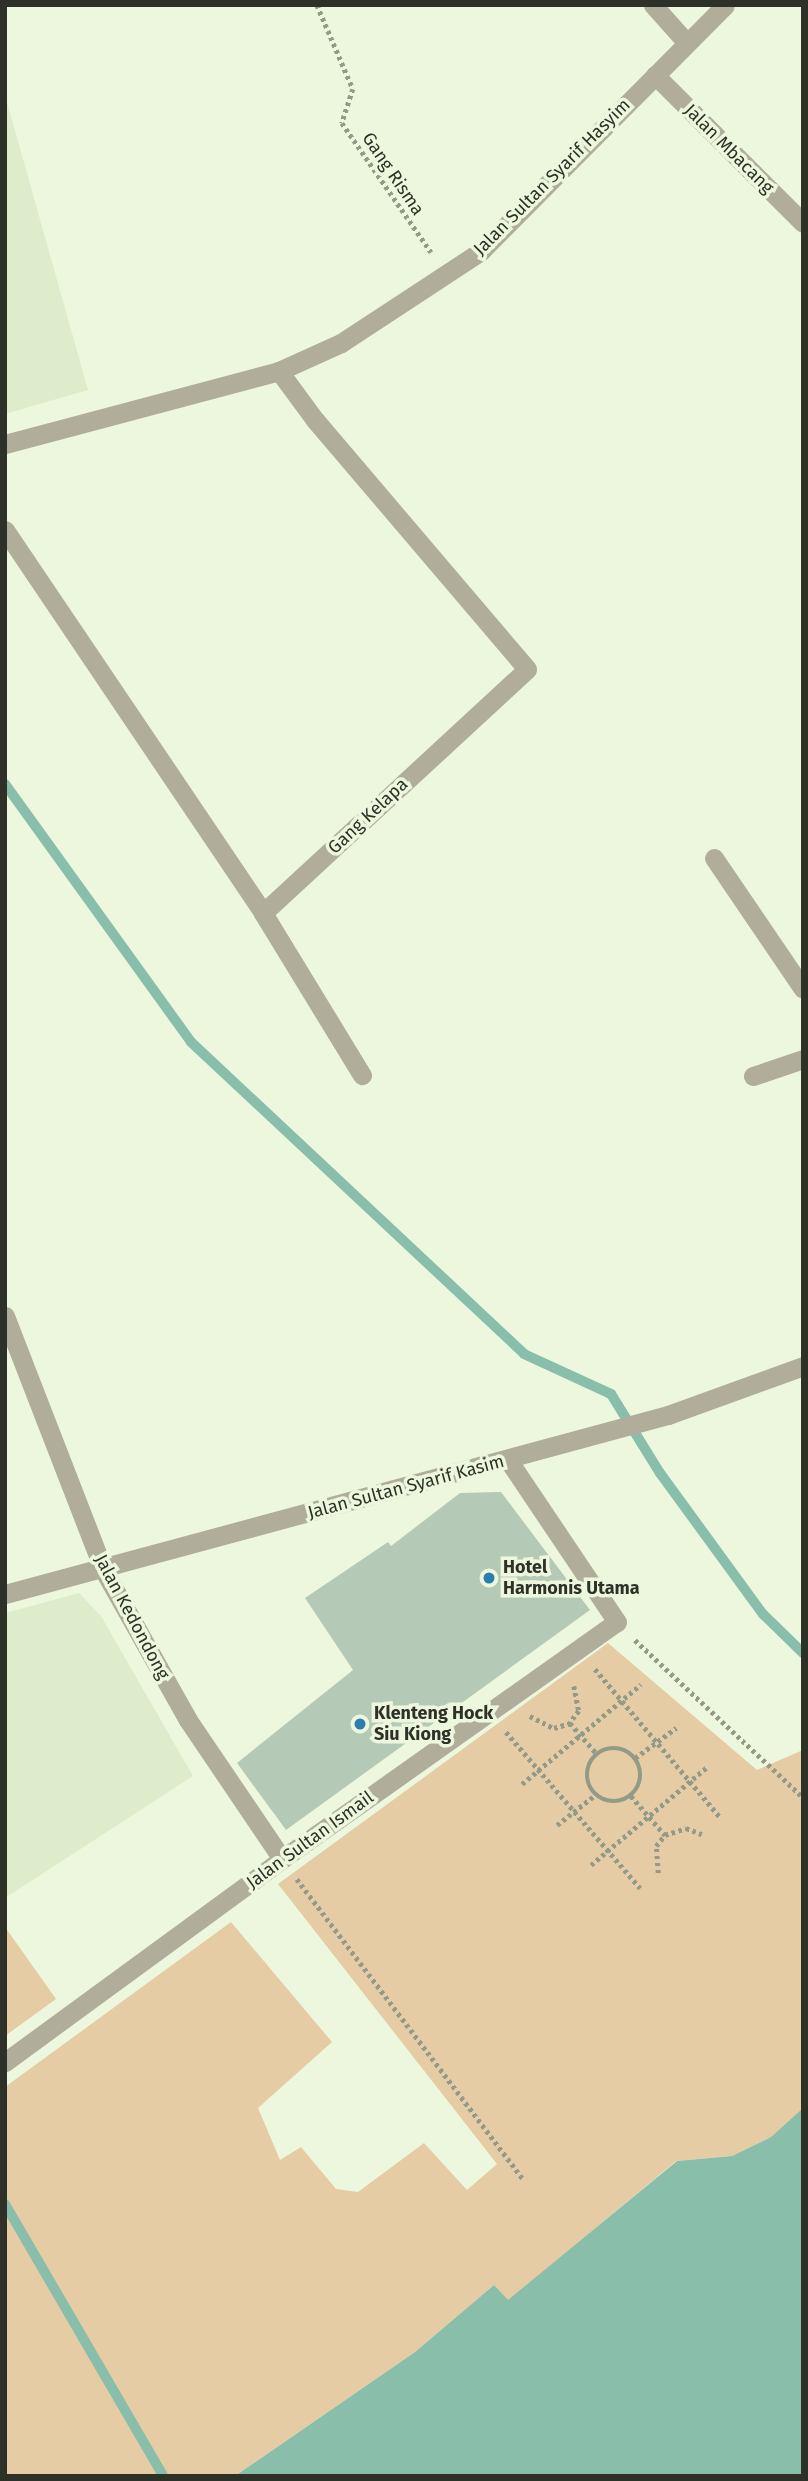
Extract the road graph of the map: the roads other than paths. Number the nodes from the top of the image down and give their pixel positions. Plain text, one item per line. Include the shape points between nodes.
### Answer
1 (653, 5) edge
2 (725, 5) edge
3 (687, 43) junction
4 (655, 75) junction
5 (803, 223) edge
6 (279, 371) junction
7 (5, 444) edge
8 (5, 530) edge
9 (714, 858) dead end
10 (263, 913) junction
11 (803, 989) edge
12 (803, 1059) edge
13 (362, 1075) dead end
14 (753, 1076) dead end
15 (5, 1316) edge
16 (803, 1366) edge
17 (508, 1460) junction
18 (103, 1569) junction
19 (5, 1594) edge
20 (282, 1859) junction
21 (5, 2062) edge

1 - 3 street
2 - 3 street, Jalan Sultan Syarif Hasyim
3 - 4 street, Jalan Sultan Syarif Hasyim
4 - 5 street, Jalan Mbacang
4 - 6 street, Jalan Sultan Syarif Hasyim via 481,251 341,343
6 - 7 street, Jalan Sultan Syarif Hasyim
6 - 10 street, Gang Kelapa via 315,420 527,669
8 - 10 street
9 - 11 street
10 - 13 street
12 - 14 street
15 - 18 street, Jalan Kedondong
16 - 17 street, Jalan Sultan Syarif Kasim via 668,1415
17 - 18 street, Jalan Sultan Syarif Kasim
17 - 20 street, Jalan Sultan Ismail via 617,1622
18 - 19 street, Jalan Sultan Syarif Kasim
18 - 20 street, Jalan Kedondong via 188,1720
20 - 21 street, Jalan Sultan Ismail

